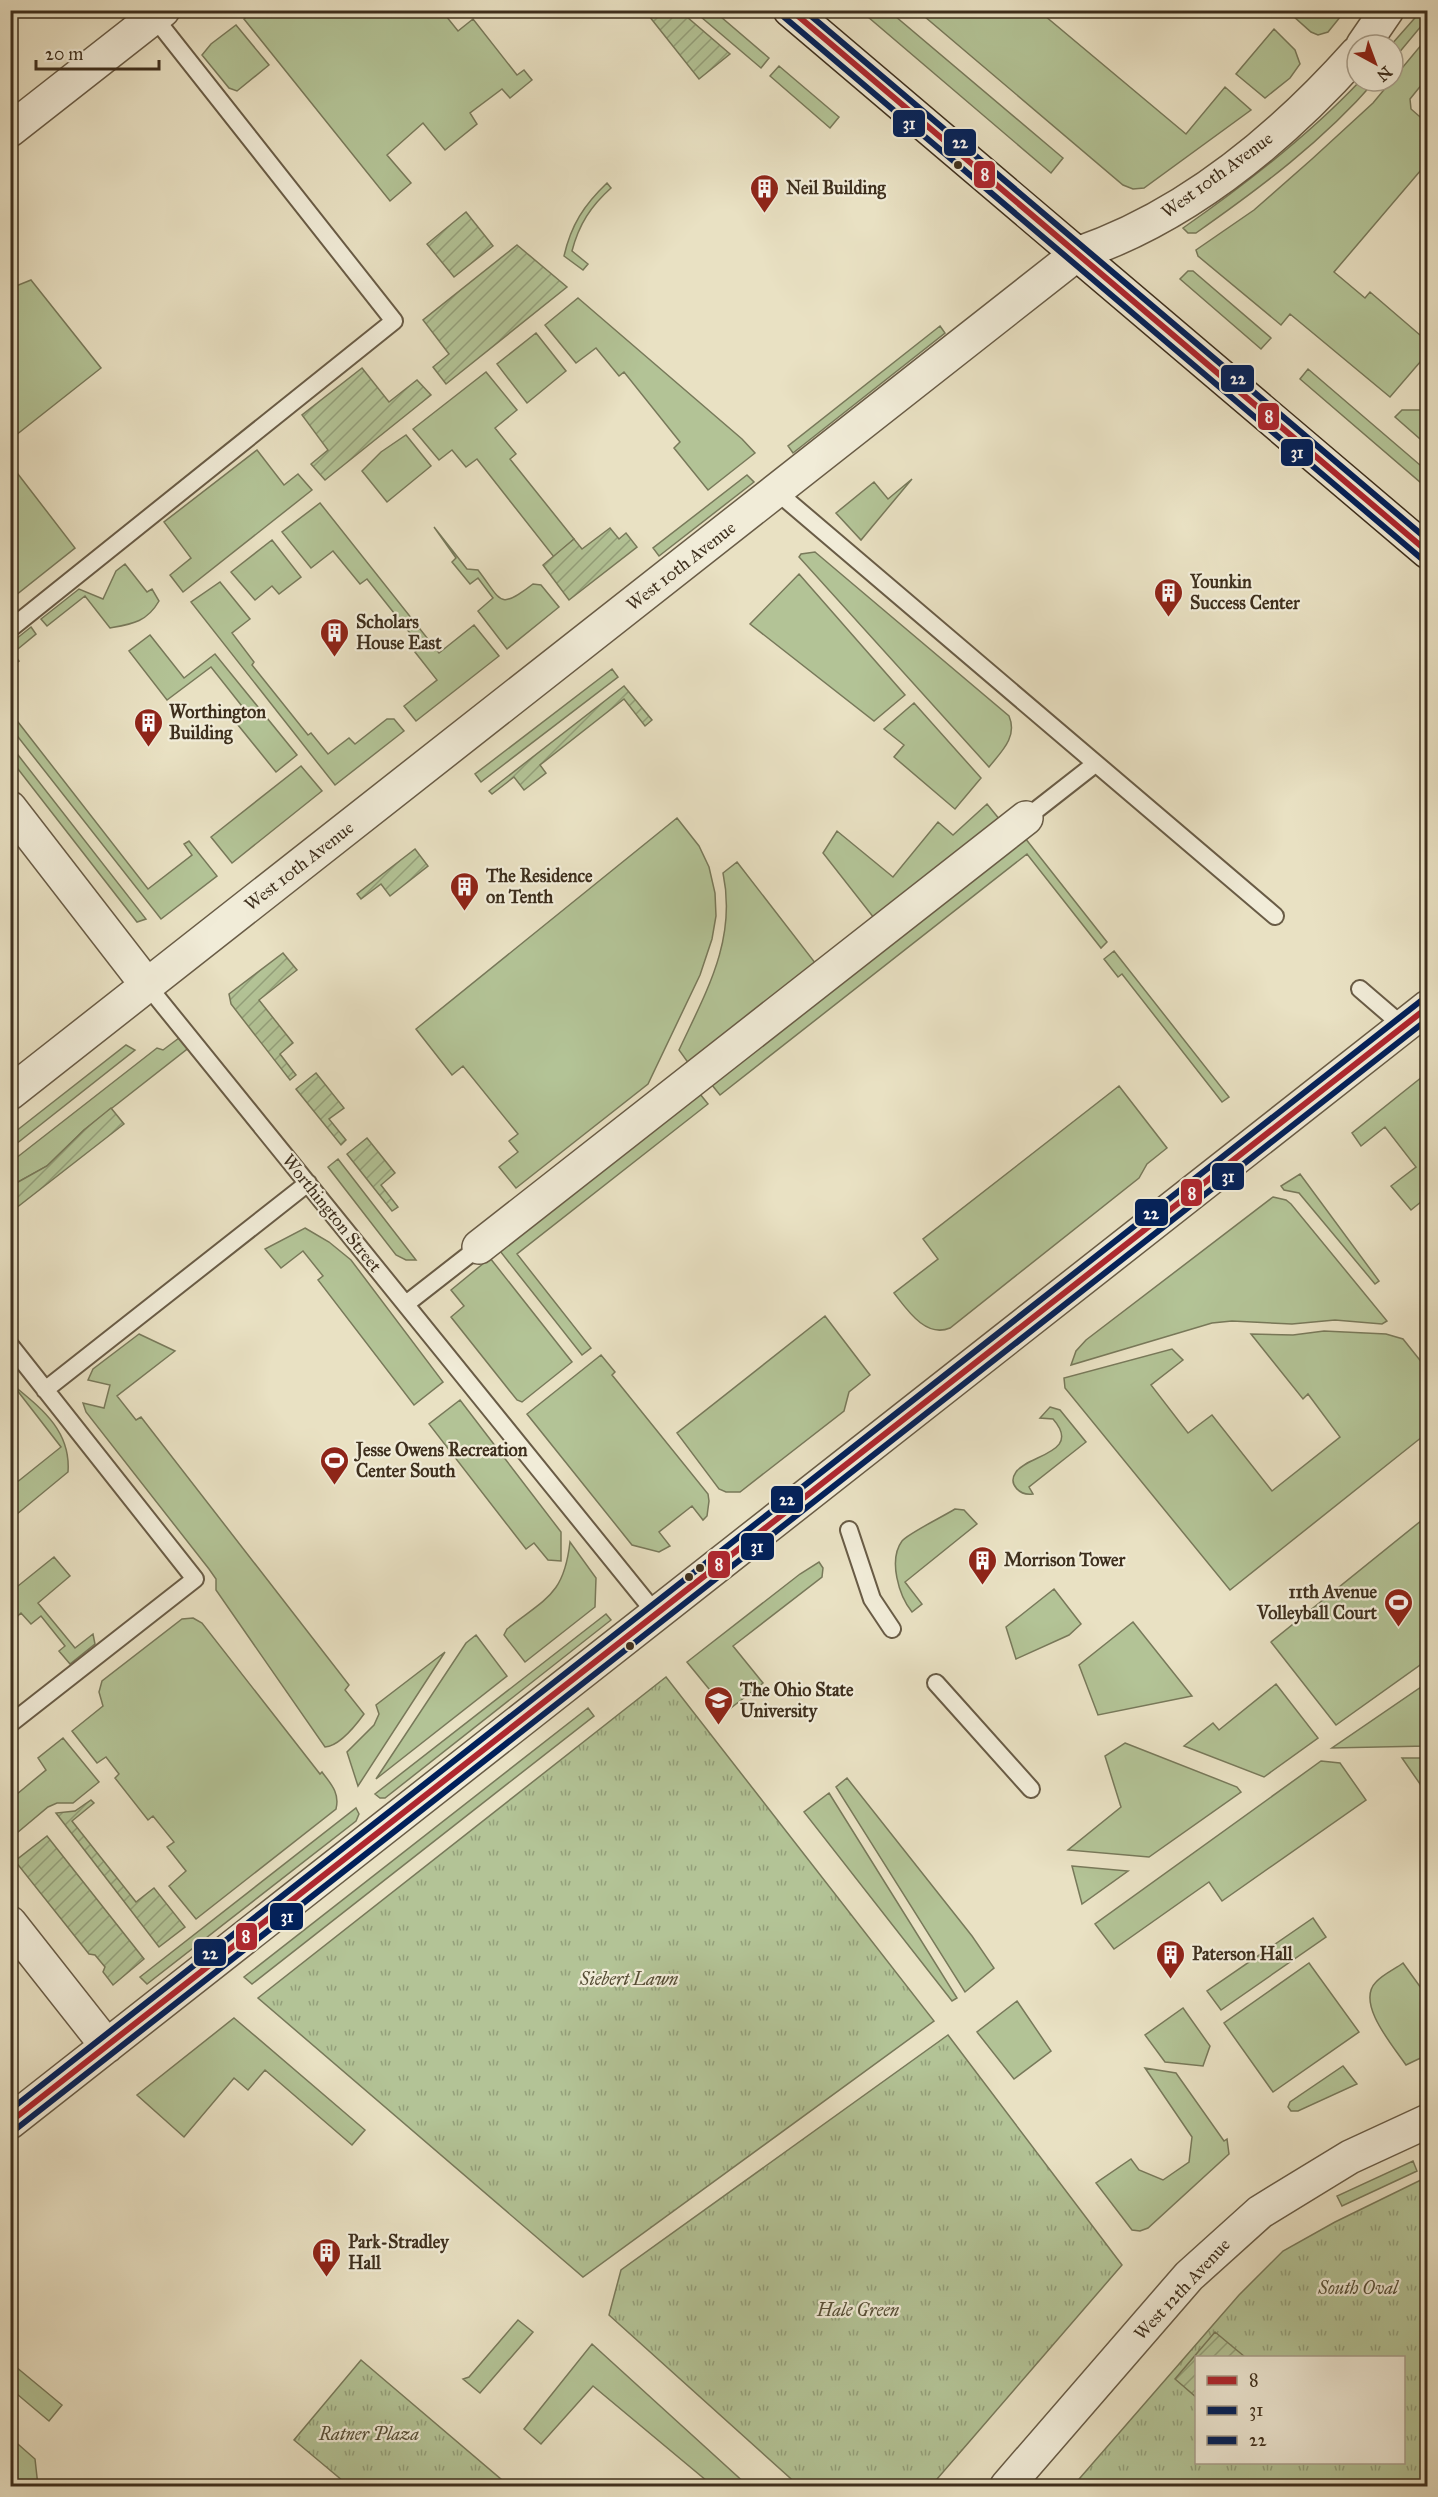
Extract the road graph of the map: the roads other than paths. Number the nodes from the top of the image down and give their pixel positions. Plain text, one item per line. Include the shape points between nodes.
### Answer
1 (790, 10) edge
2 (1387, 10) edge
3 (159, 14) edge
4 (1371, 33) edge
5 (1345, 66) edge
6 (10, 130) edge
7 (1077, 254) junction
8 (776, 491) junction
9 (1428, 552) edge
10 (10, 629) edge
11 (1095, 764) junction
12 (10, 808) edge
13 (1026, 818) joint
14 (1275, 916) dead end
15 (147, 986) junction
16 (1360, 989) dead end
17 (1415, 1017) edge
18 (10, 1093) edge
19 (308, 1183) junction
20 (479, 1247) joint
21 (406, 1304) junction
22 (10, 1345) edge
23 (45, 1390) junction
24 (849, 1530) dead end
25 (657, 1615) junction
26 (892, 1629) dead end
27 (936, 1683) dead end
28 (10, 1724) edge
29 (1031, 1789) dead end
30 (10, 1923) edge
31 (106, 2046) junction
32 (1428, 2121) edge
33 (10, 2122) edge
34 (1006, 2487) edge

1 - 7 street
2 - 4 street
3 - 6 street
3 - 10 lane via 394,321
5 - 7 street, West 10th Avenue via 1308,105 1190,198 1140,228
7 - 8 street, West 10th Avenue
7 - 9 street
8 - 11 lane
8 - 15 street, West 10th Avenue
11 - 13 lane
11 - 14 lane
12 - 15 street, Worthington Street
13 - 20 street
15 - 18 street, West 10th Avenue
15 - 19 lane, Worthington Street
16 - 17 lane
17 - 25 street
19 - 21 lane, Worthington Street
19 - 23 lane
20 - 21 lane
21 - 25 lane, Worthington Street
22 - 23 lane
23 - 28 lane via 195,1579
24 - 26 lane via 872,1599
25 - 31 street
27 - 29 lane
30 - 31 street
31 - 33 street
32 - 34 street, West 12th Avenue via 1350,2157 1243,2226 1189,2276

